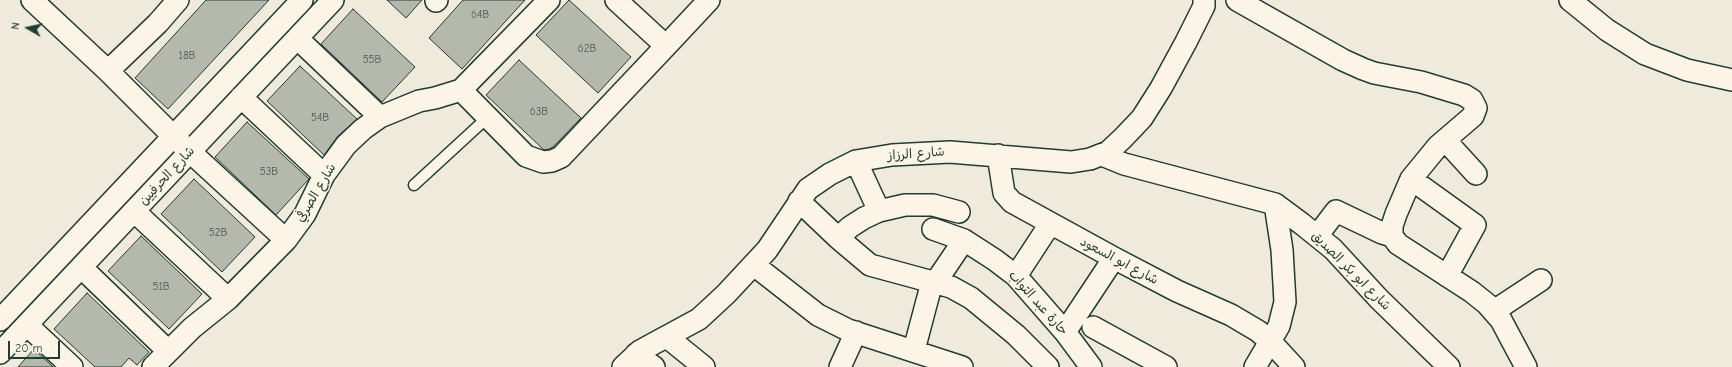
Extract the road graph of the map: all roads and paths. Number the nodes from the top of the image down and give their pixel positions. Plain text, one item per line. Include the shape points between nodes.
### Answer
1 (32, 0) edge
2 (178, 0) edge
3 (302, 0) edge
4 (333, 0) edge
5 (549, 0) edge
6 (616, 0) edge
7 (709, 0) edge
8 (1204, 0) edge
9 (1237, 0) edge
10 (1570, 0) edge
11 (297, 38) junction
12 (666, 46) junction
13 (108, 71) junction
14 (1731, 79) edge
15 (461, 90) junction
16 (241, 97) junction
17 (380, 117) junction
18 (488, 117) junction
19 (174, 137) junction
20 (1445, 140) junction
21 (190, 152) junction
22 (998, 155) junction
23 (1102, 155) junction
24 (856, 161) junction
25 (1476, 174) dead end
26 (324, 175) junction
27 (1411, 179) junction
28 (414, 185) dead end
29 (799, 201) junction
30 (1275, 204) junction
31 (879, 211) junction
32 (134, 212) junction
33 (959, 212) dead end
34 (1050, 224) junction
35 (933, 229) dead end
36 (1317, 236) junction
37 (1392, 236) junction
38 (838, 238) junction
39 (286, 240) junction
40 (964, 240) junction
41 (1114, 258) junction
42 (754, 265) junction
43 (81, 267) junction
44 (1016, 276) junction
45 (1447, 276) junction
46 (1541, 280) dead end
47 (934, 282) junction
48 (228, 299) junction
49 (1494, 311) junction
50 (0, 320) edge
51 (27, 325) junction
52 (1093, 326) dead end
53 (856, 332) junction
54 (1065, 332) junction
55 (667, 337) junction
56 (1271, 342) junction
57 (914, 350) junction
58 (168, 351) junction
59 (0, 353) edge
60 (630, 361) edge
61 (72, 367) edge
62 (153, 367) edge
63 (654, 367) edge
64 (704, 367) edge
65 (840, 367) edge
66 (962, 367) edge
67 (1048, 367) edge
68 (1091, 367) edge
69 (1165, 367) edge
70 (1255, 367) edge
71 (1294, 367) edge
72 (1449, 367) edge
73 (1526, 367) edge

1 - 13 street
2 - 13 street
3 - 19 street, شارع الحرفيين
4 - 11 street, شارع الحرفيين
5 - 15 street, شارع الصرفي
6 - 12 street
7 - 12 street
8 - 23 street, شارع الرزاز via 1204,6 1162,88 1146,112 1123,138
9 - 20 street via 1363,69 1421,82 1464,95 1472,100 1476,108 1473,116
10 - 14 street via 1607,30 1645,54 1687,70
11 - 16 street, شارع الحرفيين
11 - 17 street
12 - 18 street via 561,158 543,162 526,156
13 - 19 street
15 - 17 street, شارع الصرفي via 419,101
15 - 18 street
16 - 21 street, شارع الحرفيين
16 - 26 street
17 - 26 street, شارع الصرفي via 346,145
18 - 28 lane
19 - 21 street
19 - 50 street, شارع الحرفيين
20 - 25 street
20 - 27 street
21 - 32 street, شارع الحرفيين
21 - 39 street
22 - 23 street, شارع الرزاز via 1071,162
22 - 24 street, شارع الرزاز via 950,152 892,155
22 - 34 street, شارع ابو السعود via 1004,193 1008,199
23 - 30 street, شارع ابو بكر الصديق via 1124,164
24 - 29 street, شارع الرزاز via 808,189
24 - 31 street
26 - 39 street, شارع الصرفي via 305,214
27 - 37 street via 1392,226
27 - 45 street via 1475,225
29 - 38 street
29 - 42 street, شارع الرزاز via 767,250
30 - 36 street, شارع ابو بكر الصديق
30 - 56 street via 1282,250 1285,302 1279,326
31 - 33 street via 905,205 933,205
31 - 38 street via 850,227
32 - 43 street, شارع الحرفيين
32 - 48 street
34 - 41 street, شارع ابو السعود
34 - 44 street
35 - 40 street, حارة عبد التواب
36 - 37 street via 1336,211
36 - 72 street, شارع ابو بكر الصديق via 1333,249 1379,299
37 - 45 street via 1398,244
38 - 47 street via 870,266
39 - 48 street, شارع الصرفي
40 - 44 street, حارة عبد التواب
40 - 47 street
41 - 54 street
41 - 56 street, شارع ابو السعود via 1177,291 1231,315
42 - 53 street via 818,315
42 - 55 street, شارع الرزاز via 699,319
43 - 51 street, شارع الحرفيين
43 - 58 street
44 - 54 street, حارة عبد التواب
45 - 49 street via 1472,292
46 - 49 street
47 - 57 street
47 - 67 street via 951,287 971,298 1016,335
48 - 58 street, شارع الصرفي
49 - 73 street
51 - 59 street, شارع الحرفيين
51 - 61 street
52 - 69 street
53 - 57 street
53 - 65 street
54 - 68 street, حارة عبد التواب
55 - 60 street, شارع الرزاز via 656,341
55 - 64 street
56 - 70 street
56 - 71 street, شارع ابو السعود
57 - 66 street
58 - 62 street, شارع الصرفي
60 - 63 street

